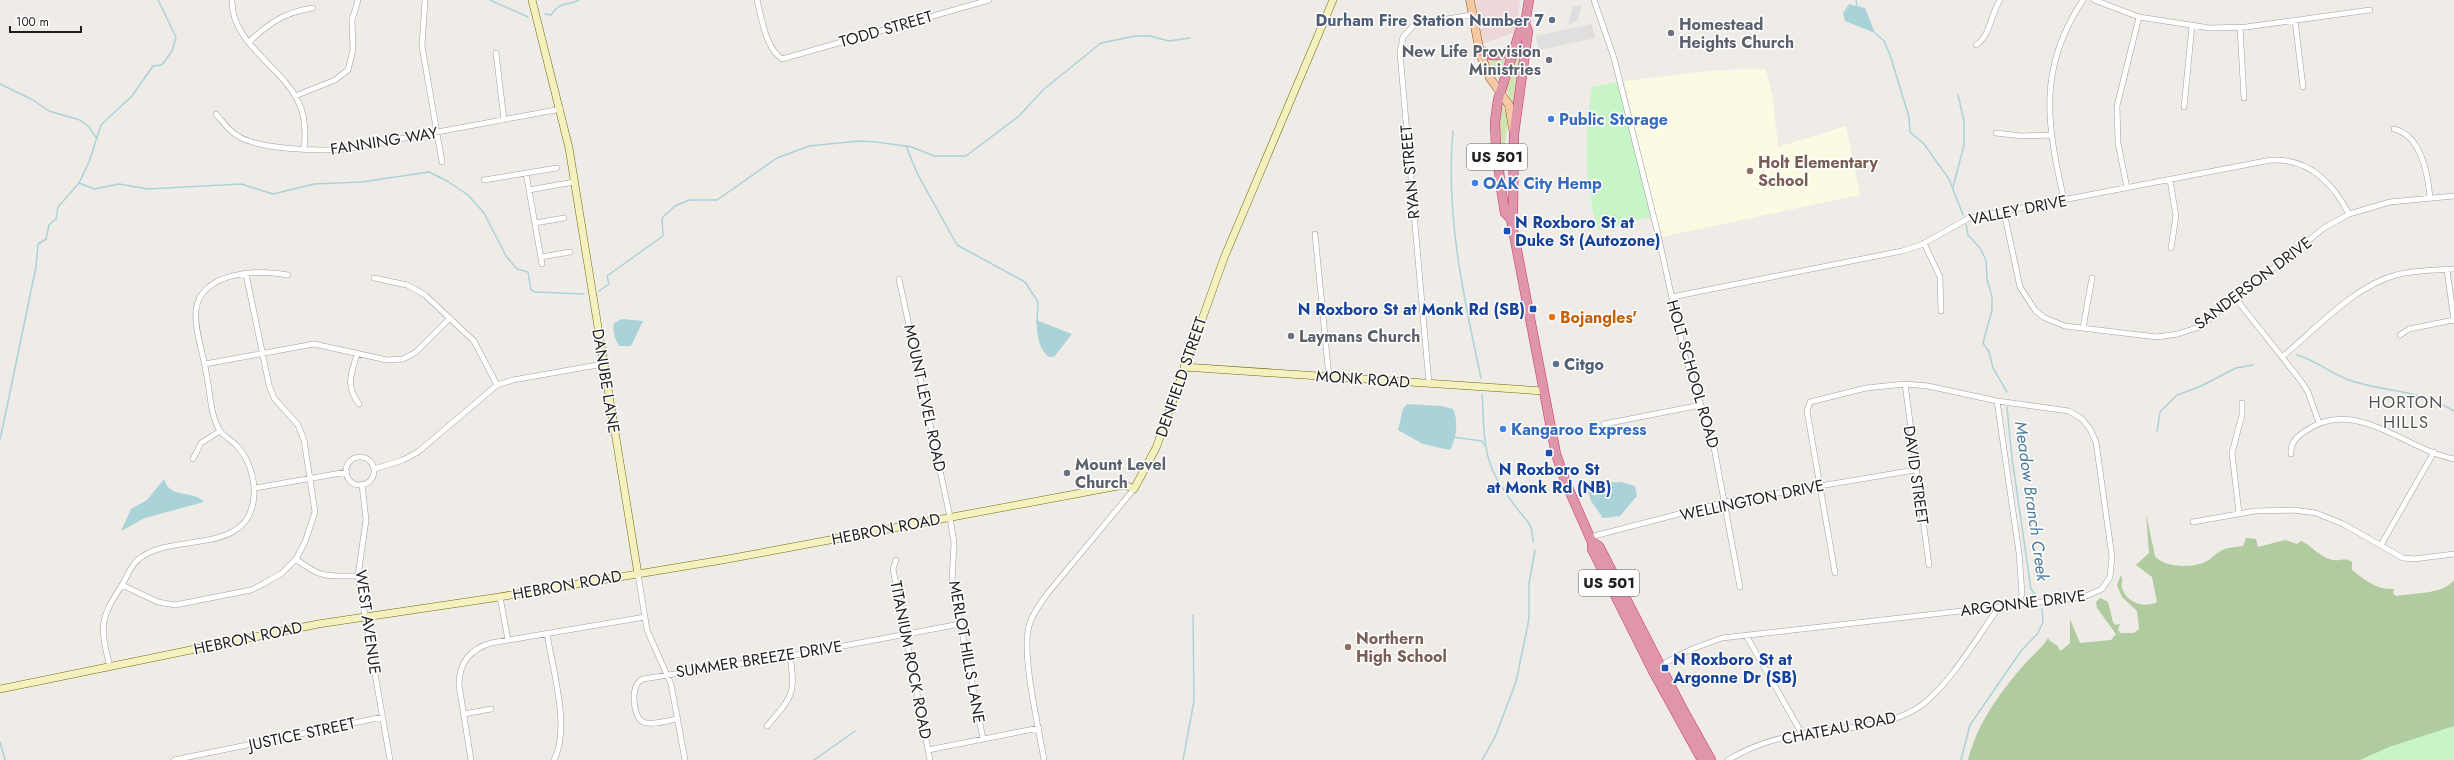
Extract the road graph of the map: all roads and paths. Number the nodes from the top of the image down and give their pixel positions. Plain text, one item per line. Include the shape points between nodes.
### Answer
1 (232, 0) edge
2 (358, 0) edge
3 (425, 0) edge
4 (532, 0) edge
5 (757, 0) edge
6 (989, 0) edge
7 (1333, 0) edge
8 (1470, 0) edge
9 (1529, 0) edge
10 (1594, 0) edge
11 (2000, 0) edge
12 (2083, 0) edge
13 (2094, 0) edge
14 (313, 8) dead end
15 (2370, 10) dead end
16 (1472, 15) junction
17 (2139, 17) junction
18 (2295, 20) junction
19 (1525, 24) junction
20 (2192, 26) junction
21 (2240, 27) junction
22 (249, 42) junction
23 (1976, 45) dead end
24 (1516, 47) junction
25 (1478, 49) junction
26 (496, 53) dead end
27 (2303, 87) dead end
28 (1500, 92) junction
29 (295, 96) junction
30 (2244, 98) dead end
31 (2184, 107) dead end
32 (561, 109) junction
33 (216, 114) dead end
34 (504, 120) junction
35 (2394, 129) dead end
36 (436, 133) junction
37 (1996, 133) dead end
38 (1514, 134) junction
39 (2051, 135) junction
40 (304, 149) junction
41 (442, 162) dead end
42 (556, 168) dead end
43 (526, 173) junction
44 (484, 180) dead end
45 (2170, 180) junction
46 (574, 182) junction
47 (2127, 188) junction
48 (529, 190) junction
49 (2454, 196) edge
50 (2430, 198) junction
51 (2064, 200) junction
52 (2004, 212) junction
53 (2349, 214) junction
54 (564, 218) dead end
55 (1511, 219) junction
56 (535, 223) junction
57 (1316, 234) dead end
58 (1924, 243) junction
59 (2171, 248) dead end
60 (570, 252) dead end
61 (541, 257) junction
62 (542, 264) dead end
63 (2454, 269) edge
64 (2447, 270) junction
65 (246, 274) junction
66 (288, 275) dead end
67 (374, 278) dead end
68 (899, 278) dead end
69 (2092, 278) dead end
70 (1672, 297) junction
71 (2236, 299) junction
72 (1941, 311) dead end
73 (450, 318) junction
74 (2454, 321) edge
75 (2083, 328) junction
76 (2400, 335) dead end
77 (262, 352) junction
78 (357, 354) junction
79 (2282, 357) junction
80 (205, 364) junction
81 (603, 364) junction
82 (1184, 367) junction
83 (1329, 377) junction
84 (1429, 384) junction
85 (1904, 384) junction
86 (497, 385) junction
87 (1543, 391) junction
88 (1997, 401) junction
89 (2242, 403) dead end
90 (359, 404) dead end
91 (1701, 405) junction
92 (2319, 423) junction
93 (1604, 424) dead end
94 (220, 431) junction
95 (2434, 452) junction
96 (2290, 454) dead end
97 (193, 459) dead end
98 (2454, 459) edge
99 (374, 469) junction
100 (1915, 470) junction
101 (347, 472) junction
102 (311, 478) junction
103 (362, 484) junction
104 (1820, 486) junction
105 (255, 488) junction
106 (1134, 489) junction
107 (1725, 502) junction
108 (2239, 513) junction
109 (950, 517) junction
110 (2193, 522) dead end
111 (1591, 540) junction
112 (2381, 545) junction
113 (2454, 554) edge
114 (296, 559) junction
115 (896, 560) dead end
116 (1929, 565) dead end
117 (1835, 573) dead end
118 (638, 574) junction
119 (358, 576) junction
120 (122, 585) junction
121 (1740, 588) dead end
122 (500, 597) junction
123 (2018, 604) junction
124 (1998, 607) junction
125 (365, 616) junction
126 (645, 616) junction
127 (960, 624) junction
128 (1633, 630) junction
129 (546, 633) junction
130 (906, 634) junction
131 (1746, 635) junction
132 (508, 640) junction
133 (790, 656) junction
134 (1661, 665) junction
135 (110, 667) junction
136 (1653, 672) junction
137 (668, 674) junction
138 (0, 689) edge
139 (1681, 706) junction
140 (491, 709) dead end
141 (464, 714) junction
142 (383, 717) junction
143 (678, 719) junction
144 (767, 726) dead end
145 (1038, 728) junction
146 (1802, 734) junction
147 (983, 738) junction
148 (928, 750) junction
149 (174, 760) edge
150 (390, 760) edge
151 (471, 760) edge
152 (554, 760) edge
153 (685, 760) edge
154 (930, 760) edge
155 (1044, 760) edge
156 (1702, 760) edge
157 (1711, 760) edge
158 (1728, 760) edge

1 - 22 street via 236,21
2 - 29 street via 352,20 353,50 348,70 335,80
3 - 36 street via 422,46
4 - 32 street, DANUBE LANE
5 - 6 street, TODD STREET via 770,43 775,54 782,59
7 - 82 street, DENFIELD STREET via 1229,246
8 - 16 main road
9 - 19 highway, US 501
10 - 70 street, HOLT SCHOOL ROAD via 1614,58
11 - 23 street via 1984,37
12 - 39 street via 2070,20 2056,56 2049,93
13 - 17 street
14 - 22 street via 275,19
15 - 18 street
16 - 25 main road
16 - 84 street, RYAN STREET via 1414,24 1403,38 1400,53
17 - 20 street
17 - 47 street via 2117,106 2118,143
18 - 21 street
18 - 27 street
19 - 24 highway, US 501 via 1520,31
19 - 38 highway, US 501 via 1528,32
20 - 21 street
20 - 31 street
21 - 30 street
22 - 29 street
24 - 25 highway via 1496,56
24 - 28 highway, US 501
25 - 28 main road via 1487,72
26 - 34 street
28 - 38 main road via 1509,105
28 - 55 highway, US 501 via 1496,109 1496,147 1505,213
29 - 40 street via 305,127
32 - 34 street, FANNING WAY
32 - 46 street, DANUBE LANE
33 - 40 street, FANNING WAY via 230,131 246,140
34 - 36 street, FANNING WAY
35 - 50 street via 2400,130 2416,146 2423,163
36 - 40 street, FANNING WAY via 345,149
36 - 41 street
37 - 39 street
38 - 55 highway, US 501
39 - 51 street
42 - 43 street
43 - 44 street
43 - 48 street
45 - 47 street, VALLEY DRIVE
45 - 53 street, VALLEY DRIVE via 2260,162 2291,162 2306,166 2327,180
45 - 59 street via 2176,216
46 - 48 street
46 - 81 street, DANUBE LANE
47 - 51 street, VALLEY DRIVE
48 - 56 street
49 - 50 street, SANDERSON DRIVE
50 - 53 street, SANDERSON DRIVE via 2390,202
51 - 52 street, VALLEY DRIVE
52 - 58 street, VALLEY DRIVE via 1967,219
52 - 75 street, SANDERSON DRIVE via 2018,281 2030,304 2039,314 2050,320 2065,326
53 - 71 street, SANDERSON DRIVE via 2324,228
54 - 56 street
55 - 87 highway, US 501
56 - 61 street
57 - 83 street
58 - 70 street, VALLEY DRIVE via 1902,251
58 - 72 street via 1940,277
60 - 61 street
61 - 62 street
63 - 64 street
64 - 74 street
64 - 79 street via 2405,273 2377,282 2358,294
65 - 66 street via 264,271
65 - 77 street
65 - 80 street via 216,281 200,298 196,318
67 - 73 street via 416,288
68 - 109 street, MOUNT LEVEL ROAD
69 - 75 street
70 - 91 street, HOLT SCHOOL ROAD via 1684,353
71 - 75 street, SANDERSON DRIVE via 2199,327 2165,337
71 - 79 street
73 - 78 street via 416,352 403,359 387,360
73 - 86 street via 474,341
74 - 76 street via 2409,329
77 - 78 street via 314,344
77 - 80 street
77 - 102 street via 274,398 302,433
78 - 90 street via 349,384
79 - 92 street via 2308,392
80 - 94 street
81 - 86 street via 520,378
81 - 118 street, DANUBE LANE
82 - 83 street, MONK ROAD
82 - 106 street, DENFIELD STREET via 1156,448
83 - 84 street, MONK ROAD
84 - 87 street, MONK ROAD
85 - 88 street, ARGONNE DRIVE via 1928,386
85 - 100 street, DAVID STREET
85 - 104 street, ARGONNE DRIVE via 1866,388 1810,402 1807,411
86 - 99 street via 418,452 403,460
87 - 111 highway, US 501 via 1559,464
88 - 123 street via 2019,553 2022,594
88 - 123 street, ARGONNE DRIVE via 2069,411 2082,419 2090,429 2096,442 2112,557 2110,577 2099,591 2086,596
89 - 108 street via 2242,415 2232,453
91 - 93 street
91 - 107 street, HOLT SCHOOL ROAD via 1713,442
92 - 95 street via 2344,418 2357,420
92 - 96 street via 2299,435 2292,444
94 - 97 street via 201,443
94 - 105 street via 245,456
95 - 98 street
95 - 112 street
99 - 101 street via 366,458 357,458 349,462
99 - 103 street via 370,480
100 - 104 street, WELLINGTON DRIVE
100 - 116 street, DAVID STREET
101 - 102 street
101 - 103 street via 353,482
102 - 105 street
102 - 114 street via 315,512 306,542
103 - 119 street, WEST AVENUE via 366,520
104 - 107 street, WELLINGTON DRIVE
104 - 117 street
105 - 120 street via 249,516 236,530 226,536 149,552 136,562
106 - 109 street, HEBRON ROAD via 1125,485 1118,486
106 - 145 street, DENFIELD STREET via 1047,594 1031,619 1028,652
107 - 111 street, WELLINGTON DRIVE
107 - 121 street, HOLT SCHOOL ROAD
108 - 110 street
108 - 112 street via 2274,509 2316,513 2359,531
109 - 118 street, HEBRON ROAD
109 - 127 street, MERLOT HILLS LANE via 954,543 952,581
111 - 128 highway, US 501 via 1592,549
111 - 134 highway, US 501 via 1599,546
112 - 113 street via 2403,558
114 - 119 street via 323,576
114 - 120 street via 282,573 251,590 175,605 158,602
115 - 130 street, TITANIUM ROCK ROAD via 893,569
118 - 122 street, HEBRON ROAD
118 - 126 street, DANUBE LANE
119 - 125 street, WEST AVENUE
120 - 135 street via 108,606 103,622 103,640
122 - 125 street, HEBRON ROAD
122 - 132 street
123 - 124 street, ARGONNE DRIVE
124 - 131 street, ARGONNE DRIVE
124 - 146 street, CHATEAU ROAD via 1948,677 1921,705 1895,718 1872,724
125 - 135 street, HEBRON ROAD
125 - 142 street, WEST AVENUE
126 - 129 street
126 - 137 street, DANUBE LANE via 648,630
127 - 130 street, SUMMER BREEZE DRIVE
127 - 147 street, MERLOT HILLS LANE
128 - 134 highway via 1638,632 1655,665
128 - 136 highway, US 501
129 - 132 street
129 - 152 street via 563,729
130 - 133 street, SUMMER BREEZE DRIVE
130 - 148 street, TITANIUM ROCK ROAD
131 - 134 street, ARGONNE DRIVE via 1709,641
131 - 146 street
132 - 141 street via 479,647 466,660 459,676
133 - 137 street, SUMMER BREEZE DRIVE
133 - 144 street via 794,682 790,698
134 - 139 highway, US 501
135 - 138 street, HEBRON ROAD
136 - 139 highway via 1660,674 1673,700
136 - 156 highway, US 501
137 - 143 street, DANUBE LANE
137 - 143 street, SUMMER BREEZE DRIVE via 643,678 635,685 633,691 637,714 642,722 648,723
139 - 157 highway, US 501
140 - 141 street
141 - 151 street
142 - 149 street, JUSTICE STREET
142 - 150 street, WEST AVENUE
143 - 153 street, DANUBE LANE
145 - 147 street
145 - 155 street, DENFIELD STREET
146 - 158 street, CHATEAU ROAD via 1767,742
147 - 148 street
148 - 154 street, TITANIUM ROCK ROAD

